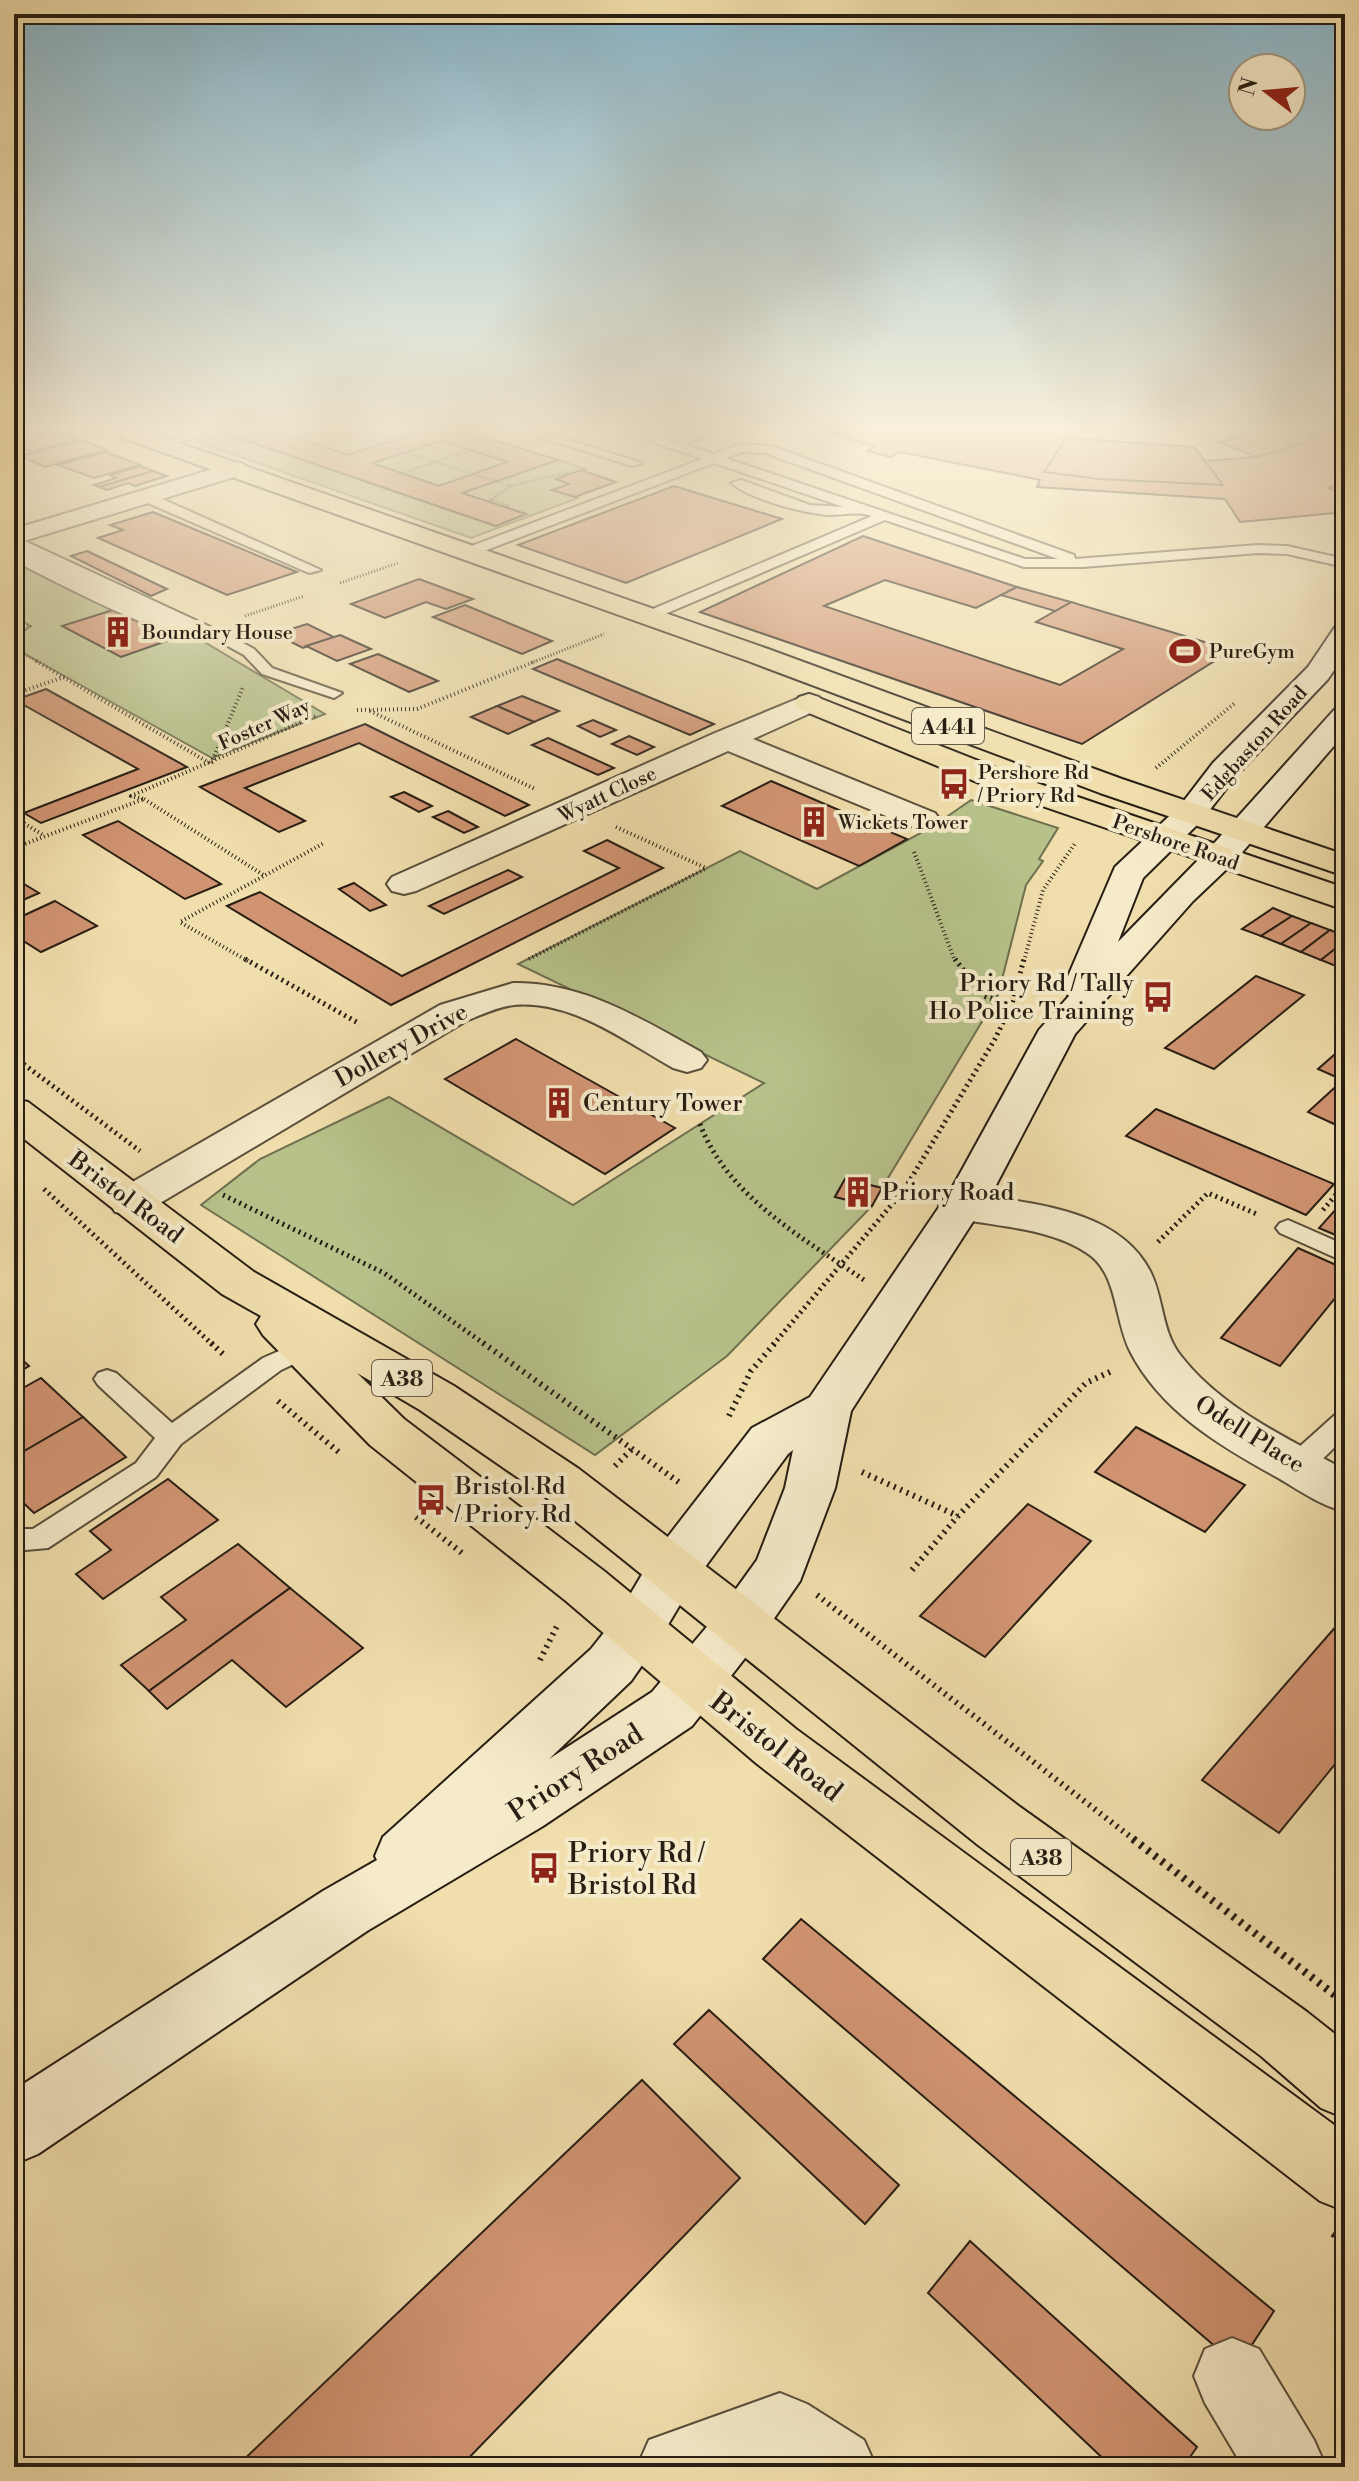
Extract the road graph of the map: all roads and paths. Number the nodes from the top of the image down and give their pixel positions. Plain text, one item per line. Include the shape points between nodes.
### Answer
1 (34, 548) edge
2 (263, 548) edge
3 (452, 548) edge
4 (480, 548) edge
5 (808, 548) edge
6 (977, 548) edge
7 (1041, 548) edge
8 (14, 552) edge
9 (466, 553) junction
10 (1083, 563) junction
11 (1345, 563) edge
12 (314, 570) dead end
13 (743, 575) junction
14 (764, 582) dead end
15 (14, 617) edge
16 (646, 617) junction
17 (198, 632) dead end
18 (1345, 633) edge
19 (14, 638) edge
20 (706, 638) junction
21 (14, 648) edge
22 (65, 676) junction
23 (246, 679) dead end
24 (334, 693) dead end
25 (14, 694) edge
26 (809, 703) junction
27 (354, 710) dead end
28 (326, 712) dead end
29 (1345, 715) edge
30 (726, 739) junction
31 (211, 764) junction
32 (144, 799) junction
33 (1191, 813) junction
34 (14, 817) edge
35 (924, 820) joint
36 (1243, 830) junction
37 (44, 836) junction
38 (1163, 838) junction
39 (324, 843) dead end
40 (14, 848) edge
41 (1220, 857) junction
42 (1062, 861) dead end
43 (1345, 866) edge
44 (706, 868) dead end
45 (265, 876) junction
46 (404, 884) dead end
47 (1345, 900) edge
48 (518, 964) dead end
49 (1012, 1004) junction
50 (1073, 1012) junction
51 (395, 1046) junction
52 (14, 1057) edge
53 (687, 1060) dead end
54 (16, 1116) edge
55 (700, 1124) dead end
56 (173, 1176) junction
57 (130, 1202) junction
58 (961, 1206) junction
59 (1288, 1228) joint
60 (1345, 1254) edge
61 (840, 1264) junction
62 (1128, 1270) junction
63 (238, 1283) junction
64 (898, 1304) junction
65 (304, 1349) junction
66 (1150, 1351) junction
67 (107, 1379) dead end
68 (728, 1418) dead end
69 (1345, 1421) edge
70 (823, 1430) junction
71 (171, 1437) junction
72 (632, 1449) junction
73 (1297, 1465) junction
74 (1345, 1493) edge
75 (581, 1499) junction
76 (718, 1509) junction
77 (958, 1516) junction
78 (14, 1540) edge
79 (781, 1567) junction
80 (912, 1570) dead end
81 (672, 1571) junction
82 (585, 1586) junction
83 (740, 1625) junction
84 (637, 1630) junction
85 (539, 1663) dead end
86 (695, 1681) junction
87 (345, 1911) junction
88 (1345, 2003) edge
89 (1345, 2085) edge
90 (14, 2130) edge
91 (1345, 2176) edge
92 (1232, 2376) dead end
93 (676, 2467) edge
94 (837, 2467) edge
95 (1287, 2467) edge

1 - 24 lane via 229,641 267,671
2 - 12 lane
3 - 9 main road, Pershore Road / A441
4 - 9 lane
5 - 13 lane
6 - 10 lane via 1016,561
7 - 10 lane
8 - 17 main road
9 - 16 main road, Pershore Road / A441
10 - 11 lane via 1258,549
13 - 14 lane
13 - 16 lane
15 - 19 path via 30,626
16 - 20 main road, Pershore Road / A441
16 - 27 path via 417,709
18 - 33 main road, Edgbaston Road via 1318,673 1224,770
20 - 26 main road, Pershore Road / A441
20 - 33 main road, Pershore Road / A441
21 - 22 path
22 - 25 path
22 - 31 path
23 - 31 path
26 - 30 main road, Wyatt Close
26 - 38 main road, Pershore Road / A441
28 - 31 path, Foster Way
29 - 36 main road
30 - 35 main road
30 - 46 main road, Wyatt Close
31 - 32 path, Foster Way via 131,796
32 - 37 path, Foster Way
32 - 45 path
33 - 36 main road, Pershore Road / A441
33 - 38 main road, Priory Road
34 - 37 path
35 - 49 path via 906,833 957,965 983,996
36 - 41 main road, Priory Road
36 - 43 main road, Pershore Road / A441
37 - 40 path, Foster Way
38 - 41 main road, Pershore Road / A441
38 - 50 main road, Priory Road via 1127,874
39 - 45 path
41 - 47 main road, Pershore Road / A441
41 - 50 main road, Priory Road
42 - 49 path via 1043,890
44 - 48 path
45 - 51 path via 180,922
49 - 61 path via 904,1190
50 - 58 main road, Priory Road
51 - 53 main road, Dollery Drive via 483,1001 532,994 577,1003
51 - 56 main road, Dollery Drive
52 - 56 path
54 - 57 main road, Bristol Road / A38
55 - 61 path via 727,1175
56 - 57 main road, Dollery Drive
56 - 72 path via 233,1199 384,1273
57 - 63 main road, Bristol Road / A38
58 - 62 main road, Odell Place via 1090,1235 1115,1250
58 - 64 main road, Priory Road
59 - 60 lane
59 - 62 path via 1208,1193
61 - 64 path
61 - 68 path via 751,1371
62 - 66 main road, Odell Place
63 - 65 main road, Bristol Road / A38
63 - 75 main road, Bristol Road / A38 via 437,1398
64 - 70 main road, Priory Road
65 - 71 lane via 272,1364
65 - 82 main road, Bristol Road / A38 via 387,1432
66 - 73 main road, Odell Place via 1192,1400
66 - 77 path via 1086,1383
67 - 71 lane
69 - 73 lane
70 - 76 main road, Priory Road via 770,1441
70 - 77 path
70 - 79 main road, Priory Road via 810,1488
71 - 78 lane via 146,1470 38,1540
72 - 75 path
72 - 76 path
73 - 74 main road, Odell Place
75 - 81 main road, Bristol Road / A38
76 - 81 main road, Priory Road
77 - 80 path
79 - 83 main road, Priory Road
79 - 88 path
81 - 83 main road, Bristol Road / A38
81 - 84 main road, Priory Road
82 - 84 main road, Bristol Road / A38
82 - 85 path via 569,1602
83 - 86 main road, Priory Road
83 - 89 main road, Bristol Road / A38
84 - 86 main road, Bristol Road / A38
84 - 87 main road, Priory Road via 611,1665
86 - 87 main road, Priory Road via 672,1709 534,1800
86 - 91 main road, Bristol Road / A38
87 - 90 main road, Priory Road
92 - 95 main road
93 - 94 main road via 780,2431

